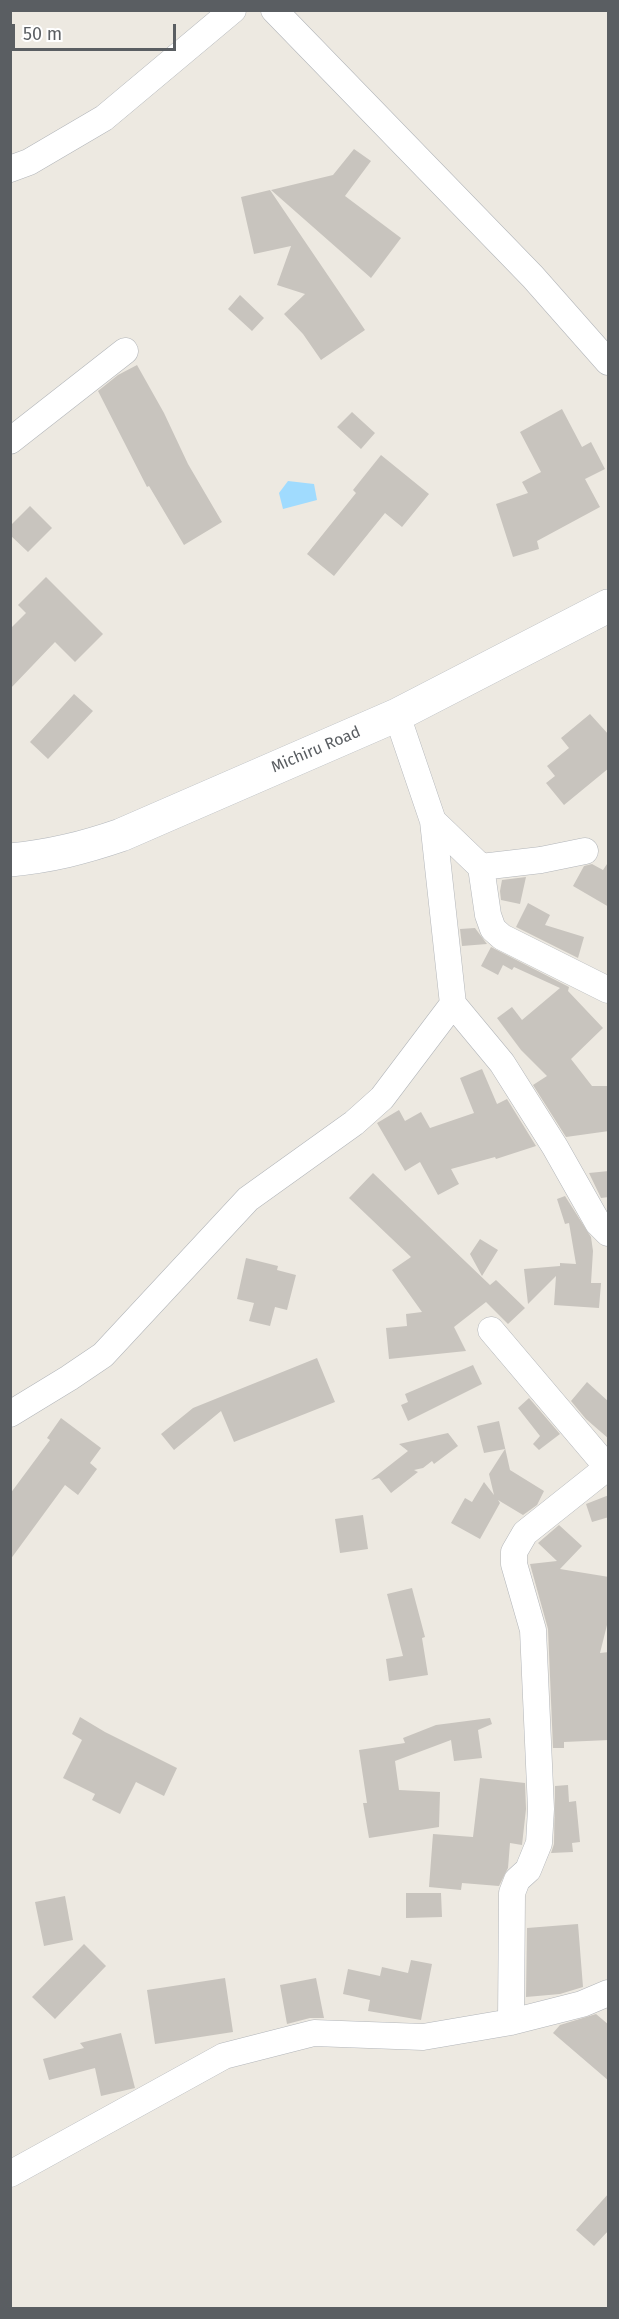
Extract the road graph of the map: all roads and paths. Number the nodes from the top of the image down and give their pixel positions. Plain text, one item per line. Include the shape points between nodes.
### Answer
1 (233, 10) edge
2 (274, 10) edge
3 (10, 169) edge
4 (125, 351) dead end
5 (609, 362) edge
6 (10, 441) edge
7 (609, 606) edge
8 (397, 715) junction
9 (433, 821) junction
10 (585, 851) dead end
11 (10, 860) edge
12 (482, 867) junction
13 (609, 990) edge
14 (453, 1005) junction
15 (609, 1233) edge
16 (491, 1330) dead end
17 (10, 1414) edge
18 (608, 1467) edge
19 (609, 1993) edge
20 (511, 2022) junction
21 (10, 2174) edge

1 - 3 street via 104,118
2 - 5 street via 533,277
4 - 6 street
7 - 8 street, Michiru Road
8 - 9 street
8 - 11 street, Michiru Road via 121,835 78,850
9 - 12 street
9 - 14 street
10 - 12 street
12 - 13 street via 493,930
14 - 15 street via 502,1063 598,1222
14 - 17 street via 381,1098 354,1123 248,1199 103,1355
16 - 18 street
18 - 20 street via 525,1533 514,1552 533,1630 541,1809 539,1843 528,1870 517,1880 512,1893
19 - 20 street
20 - 21 street via 423,2037 314,2033 224,2056

